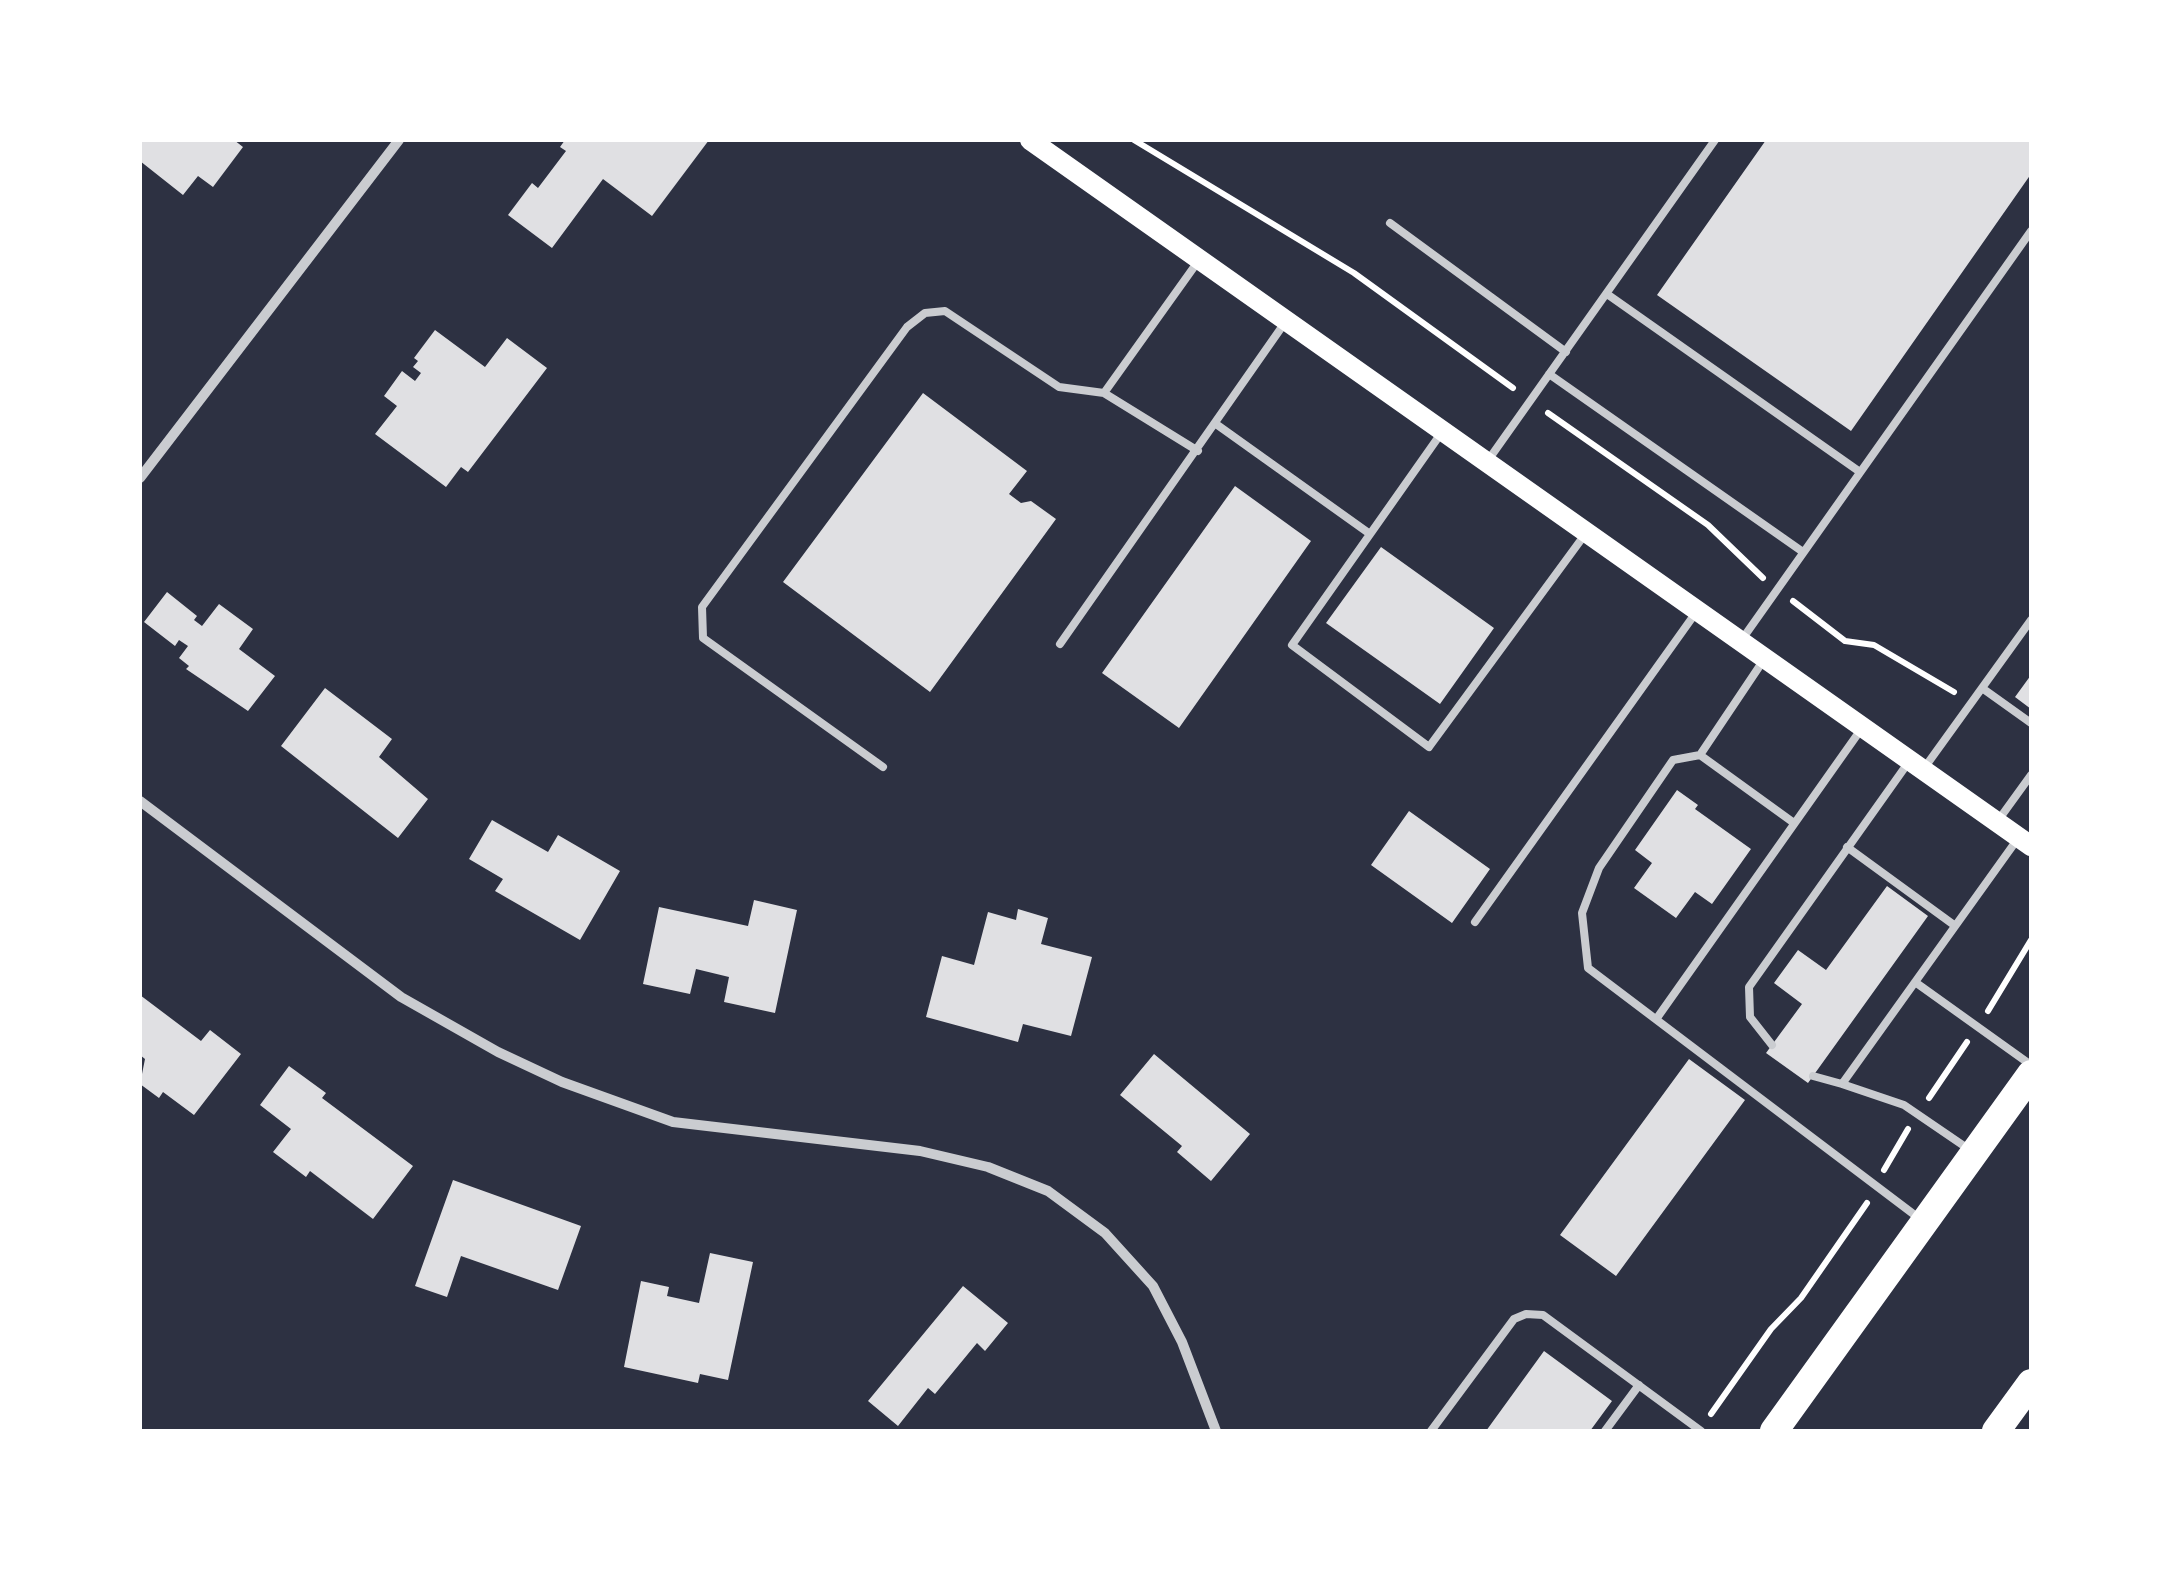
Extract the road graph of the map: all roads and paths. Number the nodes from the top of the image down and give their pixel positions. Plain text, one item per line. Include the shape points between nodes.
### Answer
1 (399, 140) edge
2 (1030, 140) edge
3 (1134, 140) edge
4 (1715, 140) edge
5 (1390, 223) dead end
6 (2031, 231) edge
7 (1199, 260) junction
8 (1606, 294) junction
9 (1286, 321) junction
10 (1566, 352) junction
11 (1549, 374) junction
12 (1506, 383) dead end
13 (1104, 393) junction
14 (1554, 418) dead end
15 (1216, 424) junction
16 (1442, 432) junction
17 (1198, 450) junction
18 (1486, 463) junction
19 (1860, 472) junction
20 (140, 478) edge
21 (1586, 533) junction
22 (1370, 534) junction
23 (1804, 552) junction
24 (1751, 570) dead end
25 (1697, 611) junction
26 (1806, 612) dead end
27 (2031, 620) edge
28 (1741, 642) junction
29 (1060, 644) dead end
30 (1765, 658) junction
31 (1982, 688) junction
32 (1972, 703) junction
33 (2031, 723) edge
34 (1862, 727) junction
35 (1700, 755) junction
36 (1916, 765) junction
37 (882, 767) dead end
38 (2031, 775) edge
39 (140, 801) edge
40 (1997, 822) junction
41 (1794, 824) junction
42 (2025, 842) edge
43 (1846, 848) junction
44 (1475, 922) dead end
45 (1954, 924) junction
46 (1914, 982) junction
47 (1657, 1018) junction
48 (1772, 1045) dead end
49 (2031, 1065) edge
50 (2031, 1074) edge
51 (1813, 1076) dead end
52 (1842, 1084) junction
53 (1974, 1154) junction
54 (1924, 1222) junction
55 (2031, 1383) edge
56 (1639, 1385) junction
57 (1216, 1431) edge
58 (1430, 1431) edge
59 (1606, 1431) edge
60 (1701, 1431) edge
61 (1774, 1431) edge
62 (1996, 1431) edge

1 - 20 street
2 - 7 main road
3 - 12 path via 1354,274
4 - 8 lane
5 - 10 lane
6 - 19 lane
7 - 9 main road
7 - 13 lane
8 - 10 lane
8 - 19 lane
9 - 15 lane
9 - 16 main road
10 - 11 lane
11 - 18 lane
11 - 23 lane
13 - 17 lane
13 - 37 lane via 1059,387 946,311 925,313 907,328 702,607 703,638
14 - 24 path via 1708,525
15 - 17 lane
15 - 22 lane
16 - 18 main road
16 - 22 lane
17 - 29 lane
18 - 21 main road
19 - 23 lane
21 - 22 lane via 1428,746 1292,644
21 - 25 main road
23 - 28 lane
25 - 28 main road
25 - 44 lane
26 - 32 path via 1845,641 1874,645
27 - 31 lane
28 - 30 main road
30 - 34 main road
30 - 35 lane
31 - 32 lane
31 - 33 lane
32 - 36 lane
34 - 36 main road
34 - 41 lane
35 - 41 lane
35 - 47 lane via 1673,760 1600,868 1582,913 1588,968
36 - 40 main road
36 - 43 lane
38 - 40 lane
39 - 57 street via 401,997 562,1082 673,1122 920,1151 1048,1191 1105,1233 1153,1286
40 - 42 main road
41 - 47 lane
42 - 45 lane
43 - 45 lane
43 - 48 lane via 1749,987 1750,1018
45 - 46 lane
46 - 49 lane
46 - 52 lane
47 - 54 lane
50 - 53 highway
51 - 52 lane
52 - 53 lane via 1904,1105
53 - 54 highway
54 - 61 highway
55 - 62 highway
56 - 58 lane via 1543,1316 1526,1314 1514,1319
56 - 59 lane
56 - 60 lane

